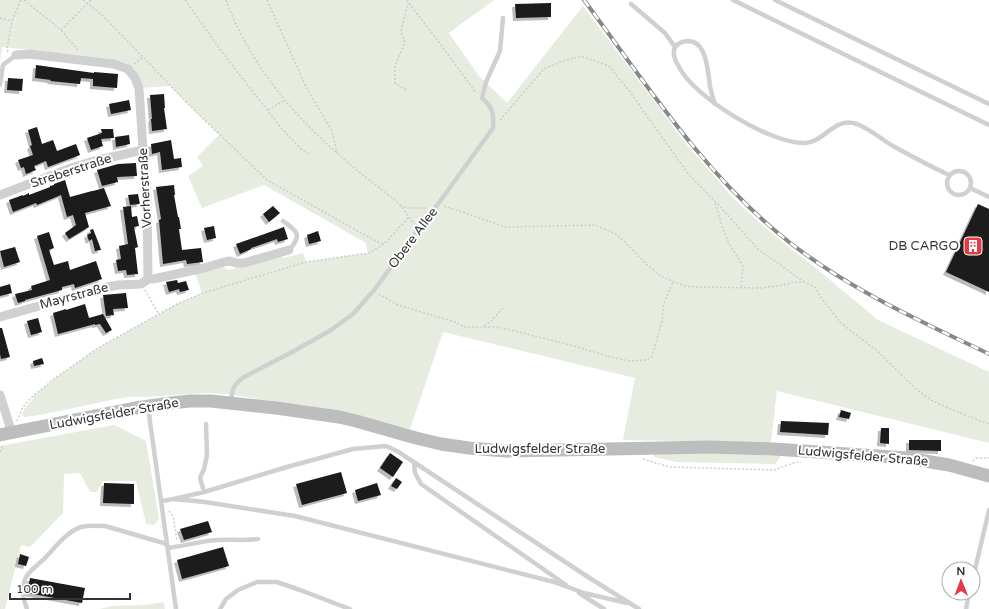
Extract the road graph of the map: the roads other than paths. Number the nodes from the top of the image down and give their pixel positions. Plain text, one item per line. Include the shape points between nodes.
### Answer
1 (733, 0) edge
2 (775, 0) edge
3 (631, 4) dead end
4 (503, 18) dead end
5 (675, 47) junction
6 (13, 57) joint
7 (0, 85) edge
8 (715, 104) junction
9 (989, 104) edge
10 (989, 125) edge
11 (143, 150) junction
12 (949, 175) junction
13 (970, 188) junction
14 (0, 195) edge
15 (989, 197) edge
16 (283, 221) dead end
17 (289, 250) joint
18 (145, 281) junction
19 (0, 317) edge
20 (0, 394) edge
21 (232, 402) junction
22 (148, 406) junction
23 (206, 424) dead end
24 (7, 433) edge
25 (414, 462) junction
26 (989, 476) edge
27 (204, 492) junction
28 (174, 500) junction
29 (162, 501) junction
30 (989, 510) edge
31 (258, 539) dead end
32 (167, 546) junction
33 (977, 561) edge
34 (572, 589) junction
35 (631, 603) junction
36 (27, 609) edge
37 (176, 609) edge
38 (220, 609) edge
39 (350, 609) edge
40 (604, 609) edge
41 (639, 609) edge

1 - 10 lane
2 - 9 lane
3 - 5 lane via 665,33
4 - 21 lane, Obere Allee via 500,51 482,98 490,106 494,117 493,128 375,289 353,314 331,330 236,382
5 - 8 lane via 674,58 681,71
5 - 8 lane via 685,41 699,46 705,56
6 - 7 lane via 3,65
6 - 11 street, Vorherstraße via 29,54 114,64 128,69 139,88
8 - 12 lane via 753,127 791,142 806,143 816,140 838,124 855,124
11 - 14 street, Streberstraße via 71,168
11 - 18 street, Vorherstraße via 147,197
12 - 13 lane via 957,171 965,172 970,179
12 - 13 lane via 947,186 950,192 961,195
13 - 15 lane
16 - 17 lane via 295,230 297,236
17 - 18 street via 244,263 224,262
18 - 19 street, Mayrstraße via 103,288
20 - 24 street
21 - 22 street, Ludwigsfelder Straße via 190,401
21 - 26 street, Ludwigsfelder Straße via 340,417 416,438 483,450 711,447 774,449 907,458
22 - 24 street, Ludwigsfelder Straße
22 - 29 lane
23 - 27 lane via 207,455 200,478
25 - 27 lane via 386,446 353,449
25 - 34 lane via 415,473 421,484
25 - 35 lane
27 - 28 lane
28 - 29 lane
28 - 34 lane via 205,502 295,516 554,582
29 - 32 lane
30 - 33 lane
31 - 32 lane
32 - 36 lane via 106,526 81,527 56,545 27,575 22,593
32 - 37 lane
34 - 35 lane
34 - 40 lane
35 - 41 lane
38 - 39 lane via 226,599 238,590 257,582 277,582

